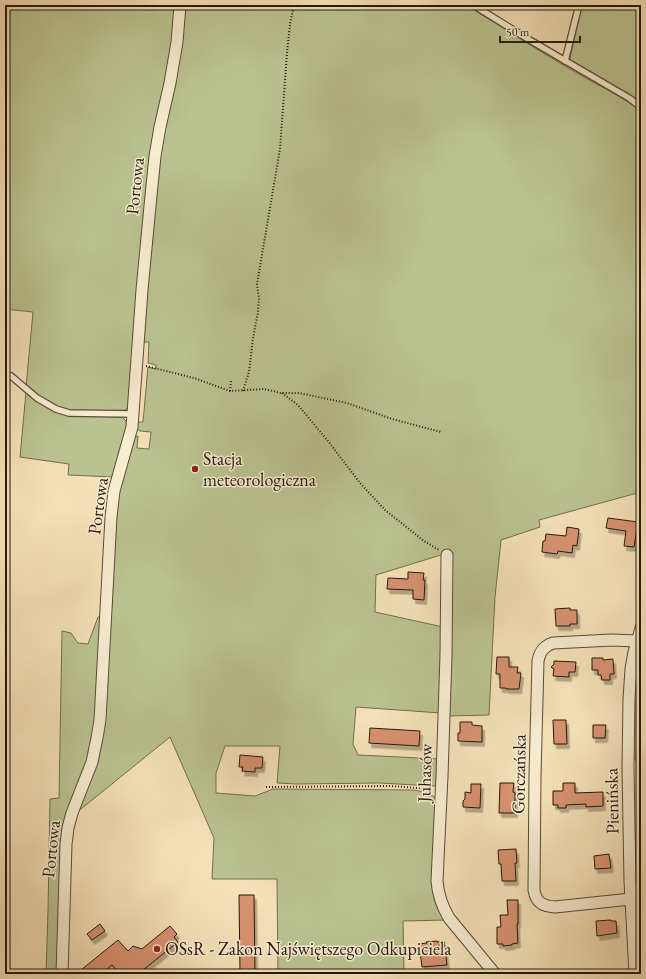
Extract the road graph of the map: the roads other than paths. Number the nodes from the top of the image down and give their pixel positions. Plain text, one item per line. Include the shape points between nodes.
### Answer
1 (180, 5) edge
2 (475, 5) edge
3 (579, 5) edge
4 (565, 61) junction
5 (641, 107) edge
6 (11, 376) dead end
7 (133, 414) junction
8 (447, 555) road end
9 (641, 628) edge
10 (638, 641) junction
11 (631, 899) junction
12 (62, 974) edge
13 (495, 974) edge
14 (635, 974) edge

1 - 7 street, Portowa via 177,42 155,156
2 - 4 lane
3 - 4 lane
4 - 5 lane
6 - 7 lane via 37,398 56,409 69,413
7 - 12 street, Portowa via 129,440 114,491 111,517 98,738 68,828
8 - 13 street, Juhasów via 438,891 449,918
9 - 10 street, Pienińska
10 - 11 street, Pienińska via 631,669 629,698
10 - 11 street, Gorczańska via 553,643 545,647 538,661 536,720 536,900 555,907
11 - 14 street, Pienińska

